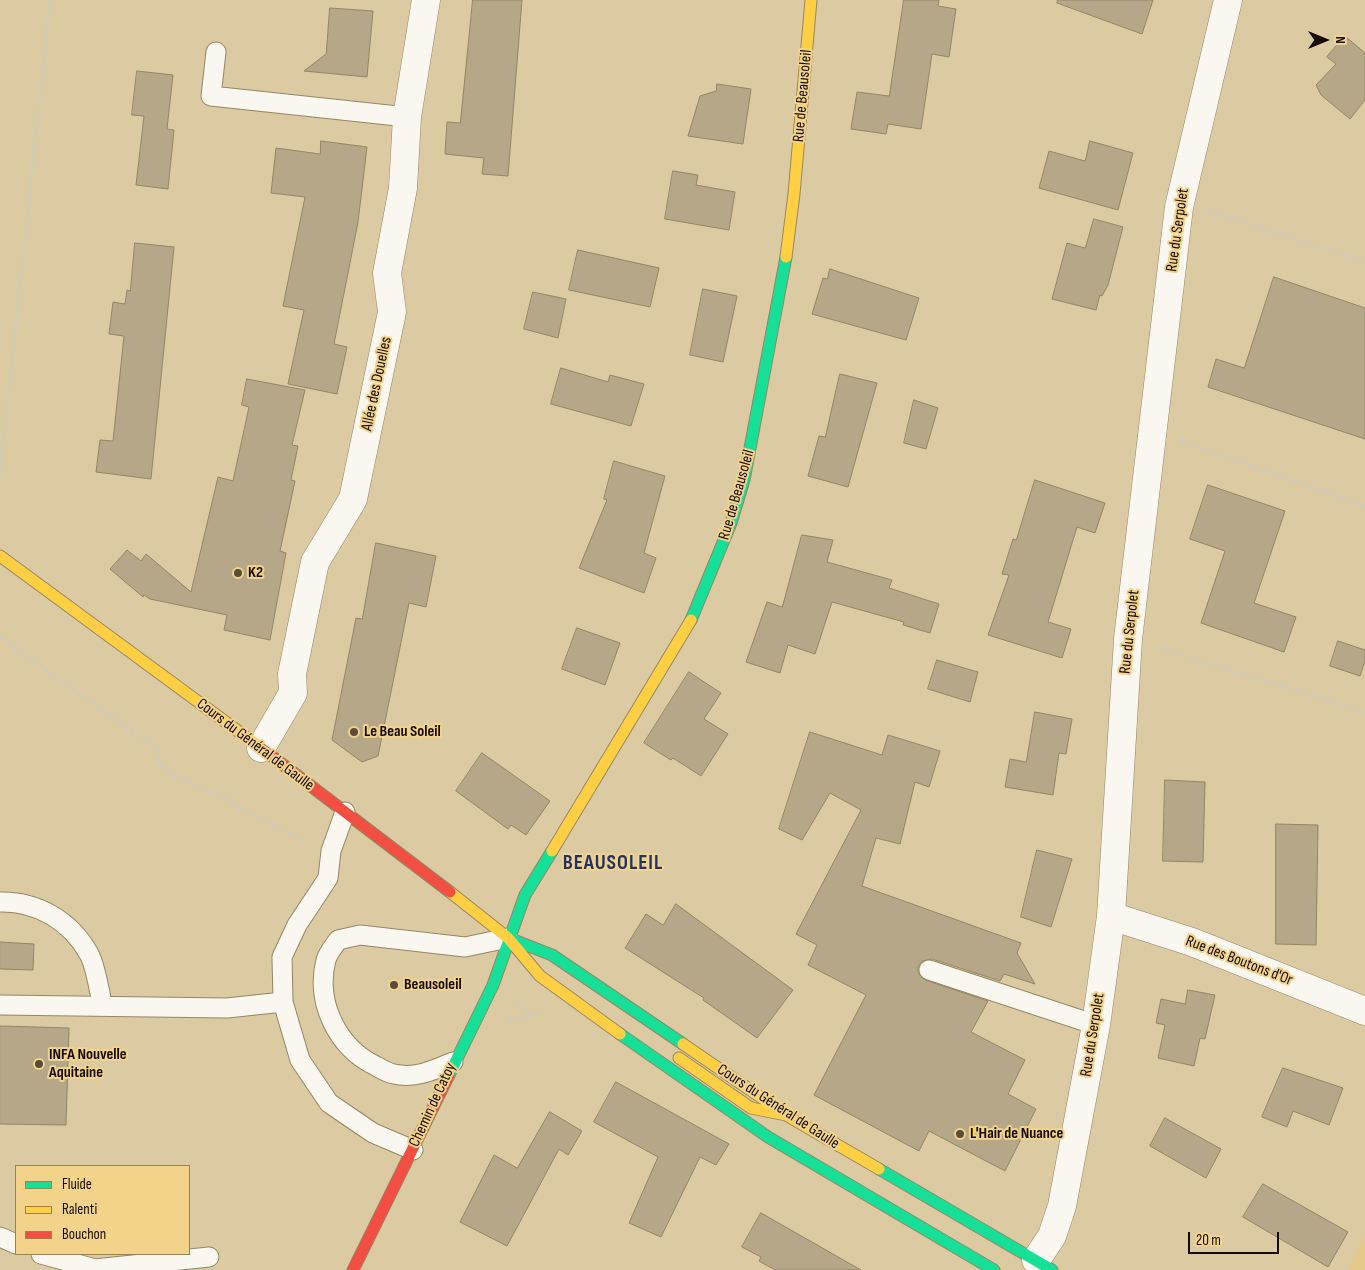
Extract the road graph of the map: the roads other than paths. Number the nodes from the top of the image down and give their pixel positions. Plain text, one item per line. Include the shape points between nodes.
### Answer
1 (426, 0) edge
2 (811, 0) edge
3 (1228, 0) edge
4 (216, 52) dead end
5 (408, 117) junction
6 (0, 556) edge
7 (261, 748) junction
8 (345, 812) junction
9 (0, 902) edge
10 (1110, 916) junction
11 (508, 938) junction
12 (929, 970) dead end
13 (568, 982) dead end
14 (283, 1002) junction
15 (0, 1005) edge
16 (103, 1006) junction
17 (1365, 1011) edge
18 (1096, 1025) junction
19 (672, 1053) dead end
20 (453, 1062) junction
21 (786, 1115) junction
22 (814, 1132) junction
23 (412, 1150) junction
24 (828, 1152) dead end
25 (0, 1237) edge
26 (15, 1244) edge
27 (45, 1255) edge
28 (209, 1257) dead end
29 (1040, 1267) edge
30 (354, 1270) edge
31 (994, 1270) edge

1 - 5 street, Allée des Douelles
2 - 11 main road, Rue de Beausoleil via 794,194 781,291 744,480 731,523 693,617 606,766 538,873
3 - 10 street, Rue du Serpolet via 1179,207 1128,639
4 - 5 lane via 212,96
5 - 7 street, Allée des Douelles via 403,188 387,273 392,312 353,500 315,562 292,674 293,693
6 - 7 main road, Cours du Général de Gaulle
7 - 8 main road, Cours du Général de Gaulle
8 - 11 main road, Cours du Général de Gaulle
8 - 14 lane via 332,851 328,878 296,925 282,957
9 - 16 lane via 18,902 61,919 90,954
10 - 17 street, Rue des Boutons d'Or via 1192,942
10 - 18 street, Rue du Serpolet
11 - 13 main road
11 - 20 main road, Chemin de Catoy via 493,985
11 - 20 lane via 465,947 360,935 338,940 326,959 323,986 330,1019 343,1042 363,1060 393,1074 422,1074
11 - 21 main road, Cours du Général de Gaulle via 552,955
11 - 31 main road, Cours du Général de Gaulle via 540,976 566,997 768,1137
12 - 18 lane
14 - 16 lane via 227,1008
14 - 23 lane via 300,1060 330,1103 373,1133
15 - 16 lane
18 - 29 street, Rue du Serpolet via 1062,1206
19 - 21 main road via 751,1108
20 - 23 main road, Chemin de Catoy
21 - 22 main road, Cours du Général de Gaulle
22 - 24 main road
22 - 29 main road, Cours du Général de Gaulle
23 - 30 main road, Chemin de Catoy
25 - 26 lane
27 - 28 lane via 95,1269

